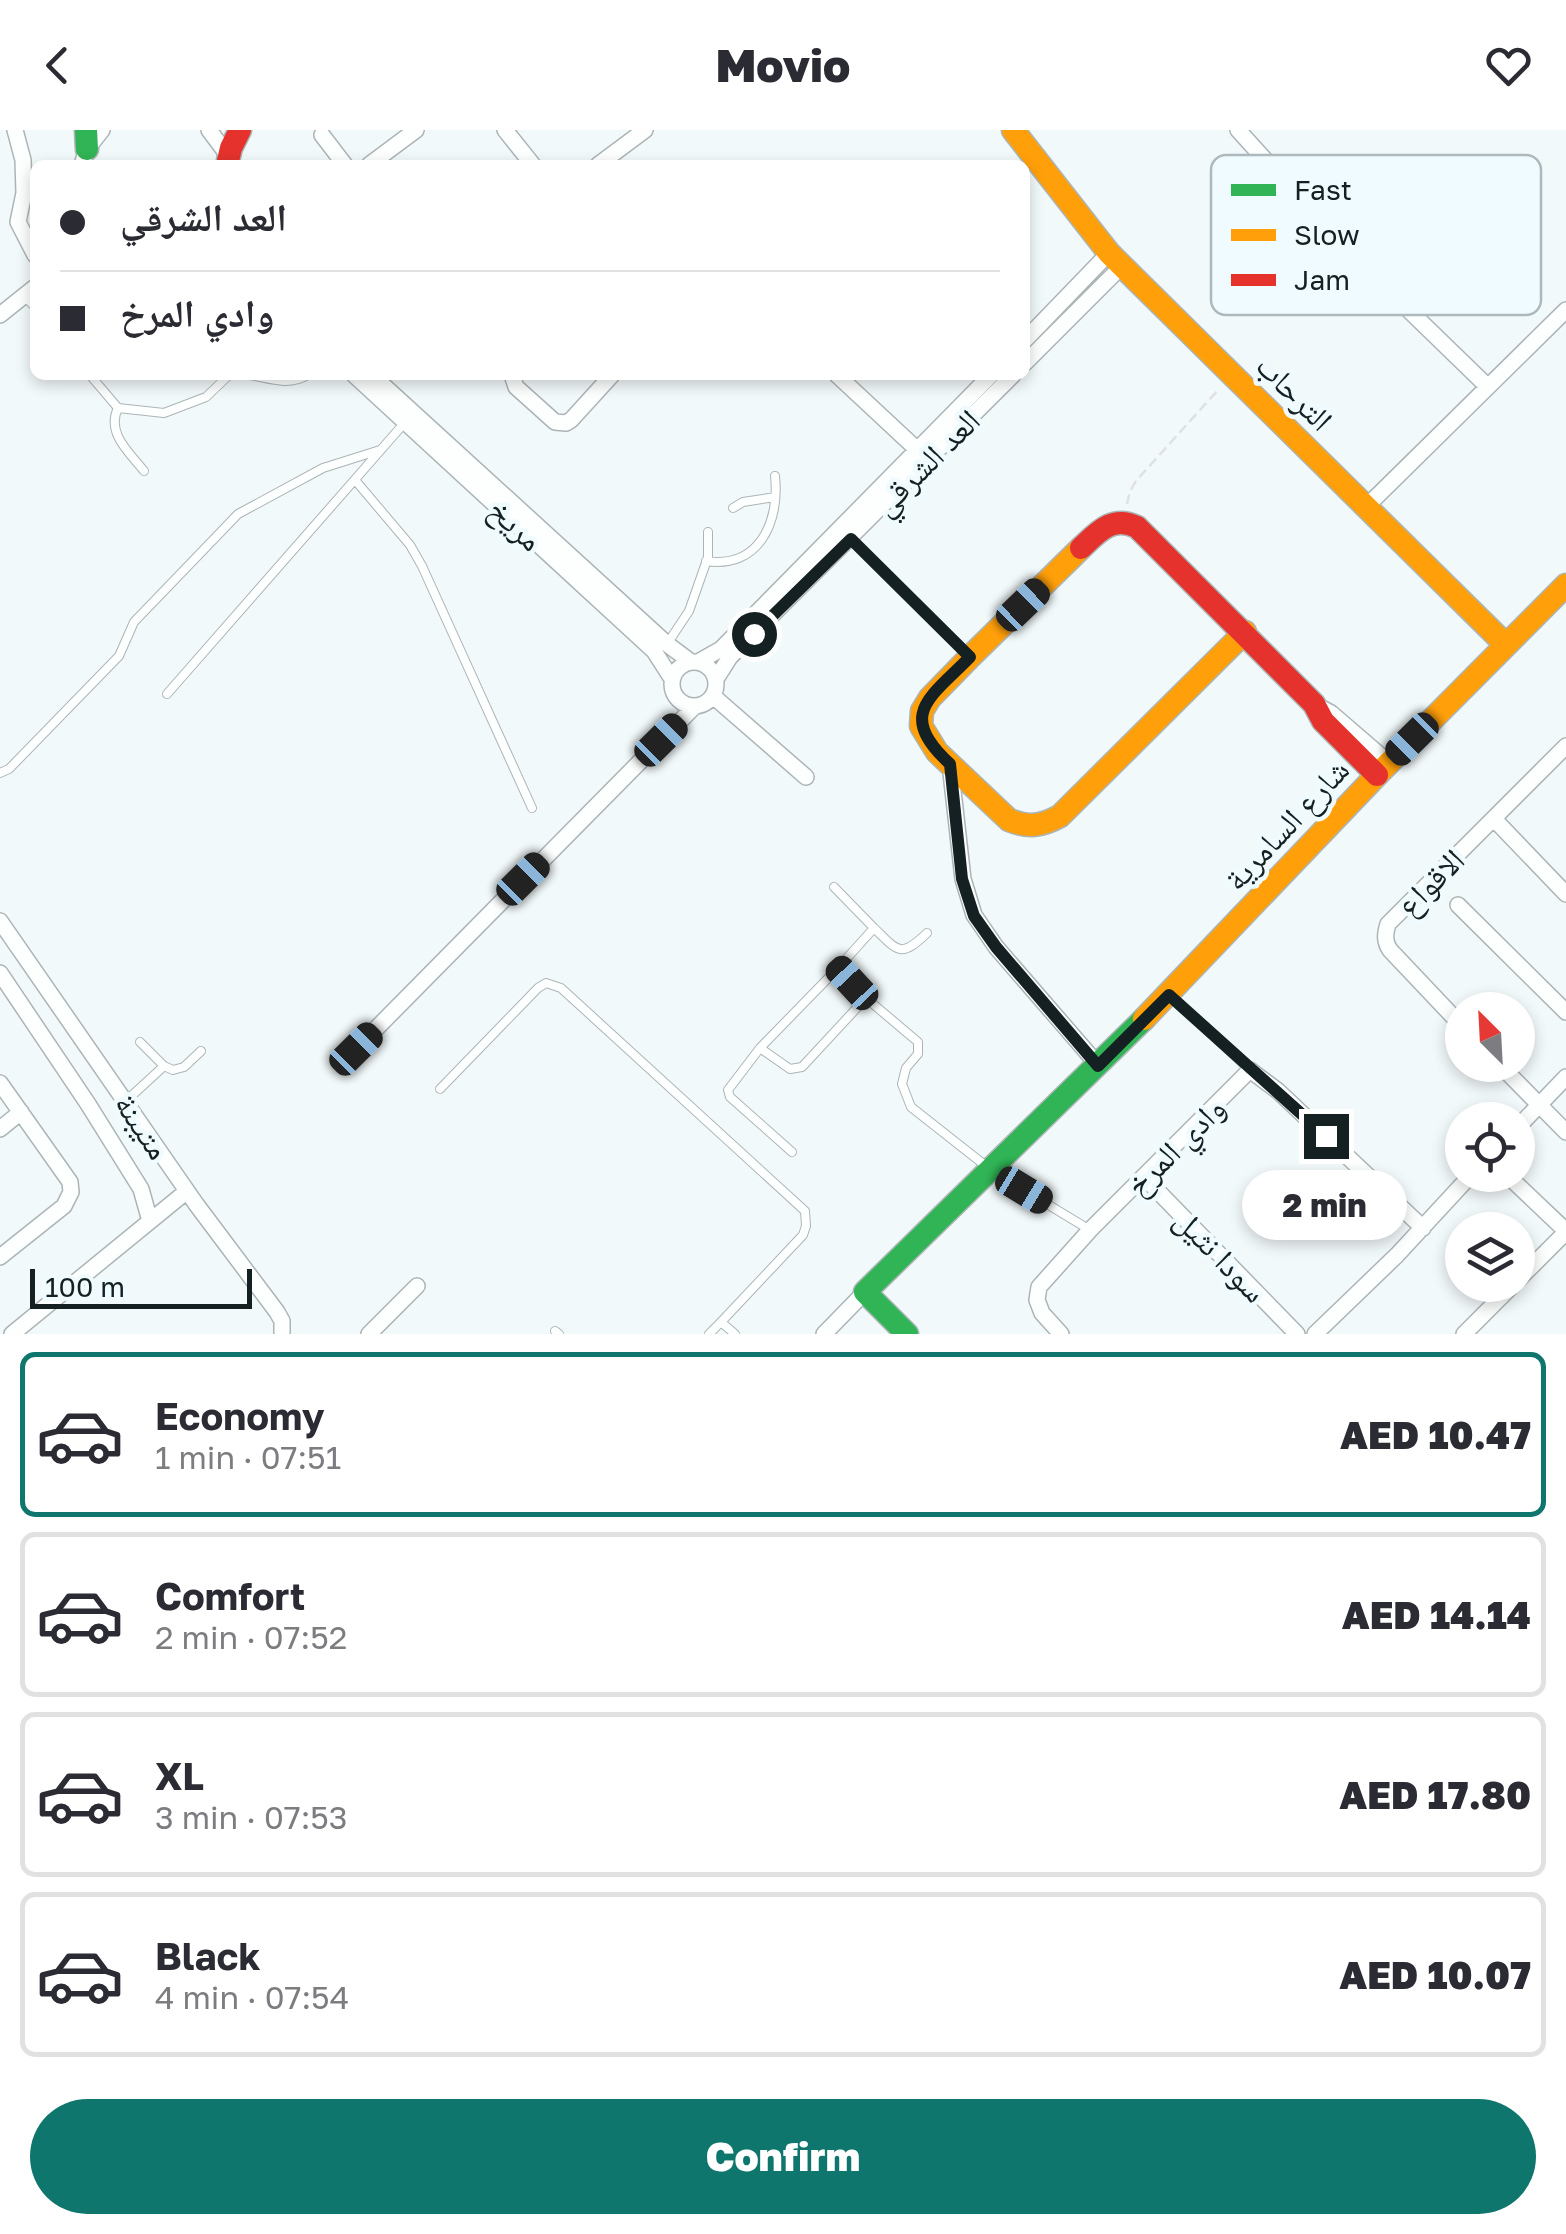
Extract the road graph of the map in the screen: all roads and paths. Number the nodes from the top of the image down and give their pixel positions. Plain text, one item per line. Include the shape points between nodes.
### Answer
1 (16, 130) edge
2 (209, 130) edge
3 (240, 130) edge
4 (416, 130) edge
5 (505, 130) edge
6 (645, 130) edge
7 (1012, 130) edge
8 (1238, 130) edge
9 (322, 135) dead end
10 (1261, 155) edge
11 (228, 160) edge
12 (229, 160) edge
13 (341, 160) edge
14 (376, 160) edge
15 (529, 160) edge
16 (610, 160) edge
17 (0, 221) edge
18 (18, 222) junction
19 (30, 245) edge
20 (1116, 260) junction
21 (30, 298) edge
22 (1566, 310) edge
23 (0, 315) edge
24 (1414, 315) edge
25 (1030, 336) edge
26 (1030, 357) edge
27 (1231, 375) junction
28 (94, 380) edge
29 (224, 380) edge
30 (360, 380) edge
31 (376, 380) edge
32 (514, 380) edge
33 (607, 380) edge
34 (842, 380) edge
35 (988, 380) edge
36 (1007, 380) edge
37 (1488, 387) junction
38 (118, 408) junction
39 (409, 418) junction
40 (380, 450) junction
41 (923, 456) junction
42 (144, 472) dead end
43 (775, 476) dead end
44 (355, 480) junction
45 (776, 497) junction
46 (732, 508) dead end
47 (1365, 508) junction
48 (1124, 520) junction
49 (708, 532) dead end
50 (851, 539) junction
51 (706, 562) junction
52 (1566, 585) edge
53 (1245, 632) junction
54 (667, 644) junction
55 (1505, 644) junction
56 (970, 657) junction
57 (695, 662) junction
58 (672, 679) junction
59 (716, 679) junction
60 (168, 694) dead end
61 (713, 696) junction
62 (694, 707) junction
63 (1566, 746) edge
64 (950, 764) junction
65 (1383, 769) junction
66 (0, 773) edge
67 (806, 777) dead end
68 (532, 808) dead end
69 (1494, 819) junction
70 (834, 888) dead end
71 (1566, 894) edge
72 (1458, 906) dead end
73 (0, 921) edge
74 (874, 928) junction
75 (927, 934) dead end
76 (838, 968) junction
77 (0, 973) edge
78 (1169, 995) junction
79 (866, 998) junction
80 (1445, 1008) edge
81 (1566, 1012) edge
82 (140, 1042) dead end
83 (760, 1048) junction
84 (356, 1049) dead end
85 (201, 1052) dead end
86 (164, 1066) junction
87 (1098, 1066) junction
88 (1250, 1070) junction
89 (1566, 1077) edge
90 (1516, 1082) edge
91 (0, 1083) edge
92 (440, 1089) dead end
93 (126, 1101) junction
94 (1539, 1106) junction
95 (1535, 1110) edge
96 (21, 1112) junction
97 (0, 1129) edge
98 (1566, 1132) edge
99 (792, 1152) dead end
100 (991, 1170) junction
101 (1144, 1177) junction
102 (187, 1191) junction
103 (1456, 1192) edge
104 (1526, 1192) edge
105 (150, 1221) junction
106 (1423, 1228) junction
107 (1090, 1230) junction
108 (1566, 1231) edge
109 (0, 1258) edge
110 (1535, 1262) edge
111 (417, 1286) dead end
112 (865, 1292) junction
113 (1495, 1302) edge
114 (721, 1322) junction
115 (282, 1332) edge
116 (12, 1334) edge
117 (369, 1334) edge
118 (709, 1334) edge
119 (735, 1334) edge
120 (824, 1334) edge
121 (907, 1334) edge
122 (1061, 1334) edge
123 (1297, 1334) edge
124 (1316, 1334) edge
125 (1464, 1334) edge

1 - 18 street via 24,194
2 - 11 street
3 - 12 street
4 - 14 street
5 - 15 street
6 - 16 street
7 - 20 street, الترحاب
8 - 10 street
9 - 13 street
17 - 18 street
18 - 19 street
20 - 25 street
20 - 26 street
20 - 27 street, الترحاب
21 - 23 street
22 - 37 street
24 - 37 street
27 - 47 street, الترحاب
27 - 48 path via 1136,482
28 - 38 lane
29 - 38 lane via 206,398 164,413
30 - 39 street, مريخ
31 - 39 street, مريخ
32 - 33 street via 561,423
34 - 41 street
35 - 41 street, العد الشرقي
36 - 41 street, العد الشرقي
37 - 47 street
38 - 42 lane via 116,436
39 - 40 lane
39 - 54 street, مريخ
39 - 58 street, مريخ via 654,651
40 - 44 lane
40 - 66 lane via 323,468 238,514 134,622 119,656 96,682
41 - 50 street, العد الشرقي
41 - 57 street, العد الشرقي via 721,648
43 - 45 lane
44 - 60 lane
44 - 68 lane via 422,566
45 - 46 lane
45 - 51 lane via 765,537 750,551 724,564
47 - 55 street, الترحاب
48 - 53 street
48 - 56 street via 1102,528
49 - 51 lane
50 - 56 lane
50 - 59 street, العد الشرقي via 730,657
51 - 54 lane via 689,611
52 - 55 street, شارع السامرية
53 - 64 street via 1046,825 1009,820
53 - 65 street via 1324,721
54 - 57 street, مريخ
55 - 65 street, شارع السامرية
56 - 64 street via 922,711 926,737
57 - 58 street
57 - 59 street
58 - 62 street via 674,696
59 - 61 street
61 - 62 street
61 - 67 street
62 - 84 street
63 - 69 street, الاقواع
64 - 87 street via 962,879 974,916
65 - 78 street, شارع السامرية
69 - 71 street
69 - 80 street, الاقواع via 1395,915 1385,934 1390,950
70 - 74 lane
72 - 81 street
73 - 93 street, متيبنة
74 - 75 lane via 903,951
74 - 76 lane
76 - 79 lane
76 - 83 lane
77 - 105 street, متيبنة via 141,1189
78 - 87 street, شارع السامرية
78 - 88 lane
79 - 83 lane via 802,1067 790,1069
79 - 100 lane via 918,1042 902,1084 911,1108
82 - 86 lane
83 - 99 lane via 731,1084 730,1097
85 - 86 lane via 178,1070
86 - 93 lane
87 - 100 street, شارع السامرية
88 - 101 street, وادي المرخ
88 - 106 street, وادي المرخ
89 - 94 street
90 - 94 street
91 - 96 street
92 - 114 lane via 538,988 561,988 804,1212 803,1235
93 - 102 street, متيبنة
94 - 95 street
94 - 98 street
96 - 97 street
96 - 109 street via 71,1192 64,1206
100 - 107 lane
100 - 112 street, شارع السامرية
101 - 107 street, وادي المرخ
101 - 123 street, سودا نثيل
102 - 105 street
102 - 115 street, متيبنة via 277,1312
103 - 106 street
104 - 108 street
105 - 116 street
106 - 124 street
107 - 122 street, وادي المرخ via 1039,1287 1042,1313
108 - 110 street
111 - 117 street
112 - 120 street, شارع السامرية
112 - 121 street
113 - 125 street
114 - 118 lane
114 - 119 lane

